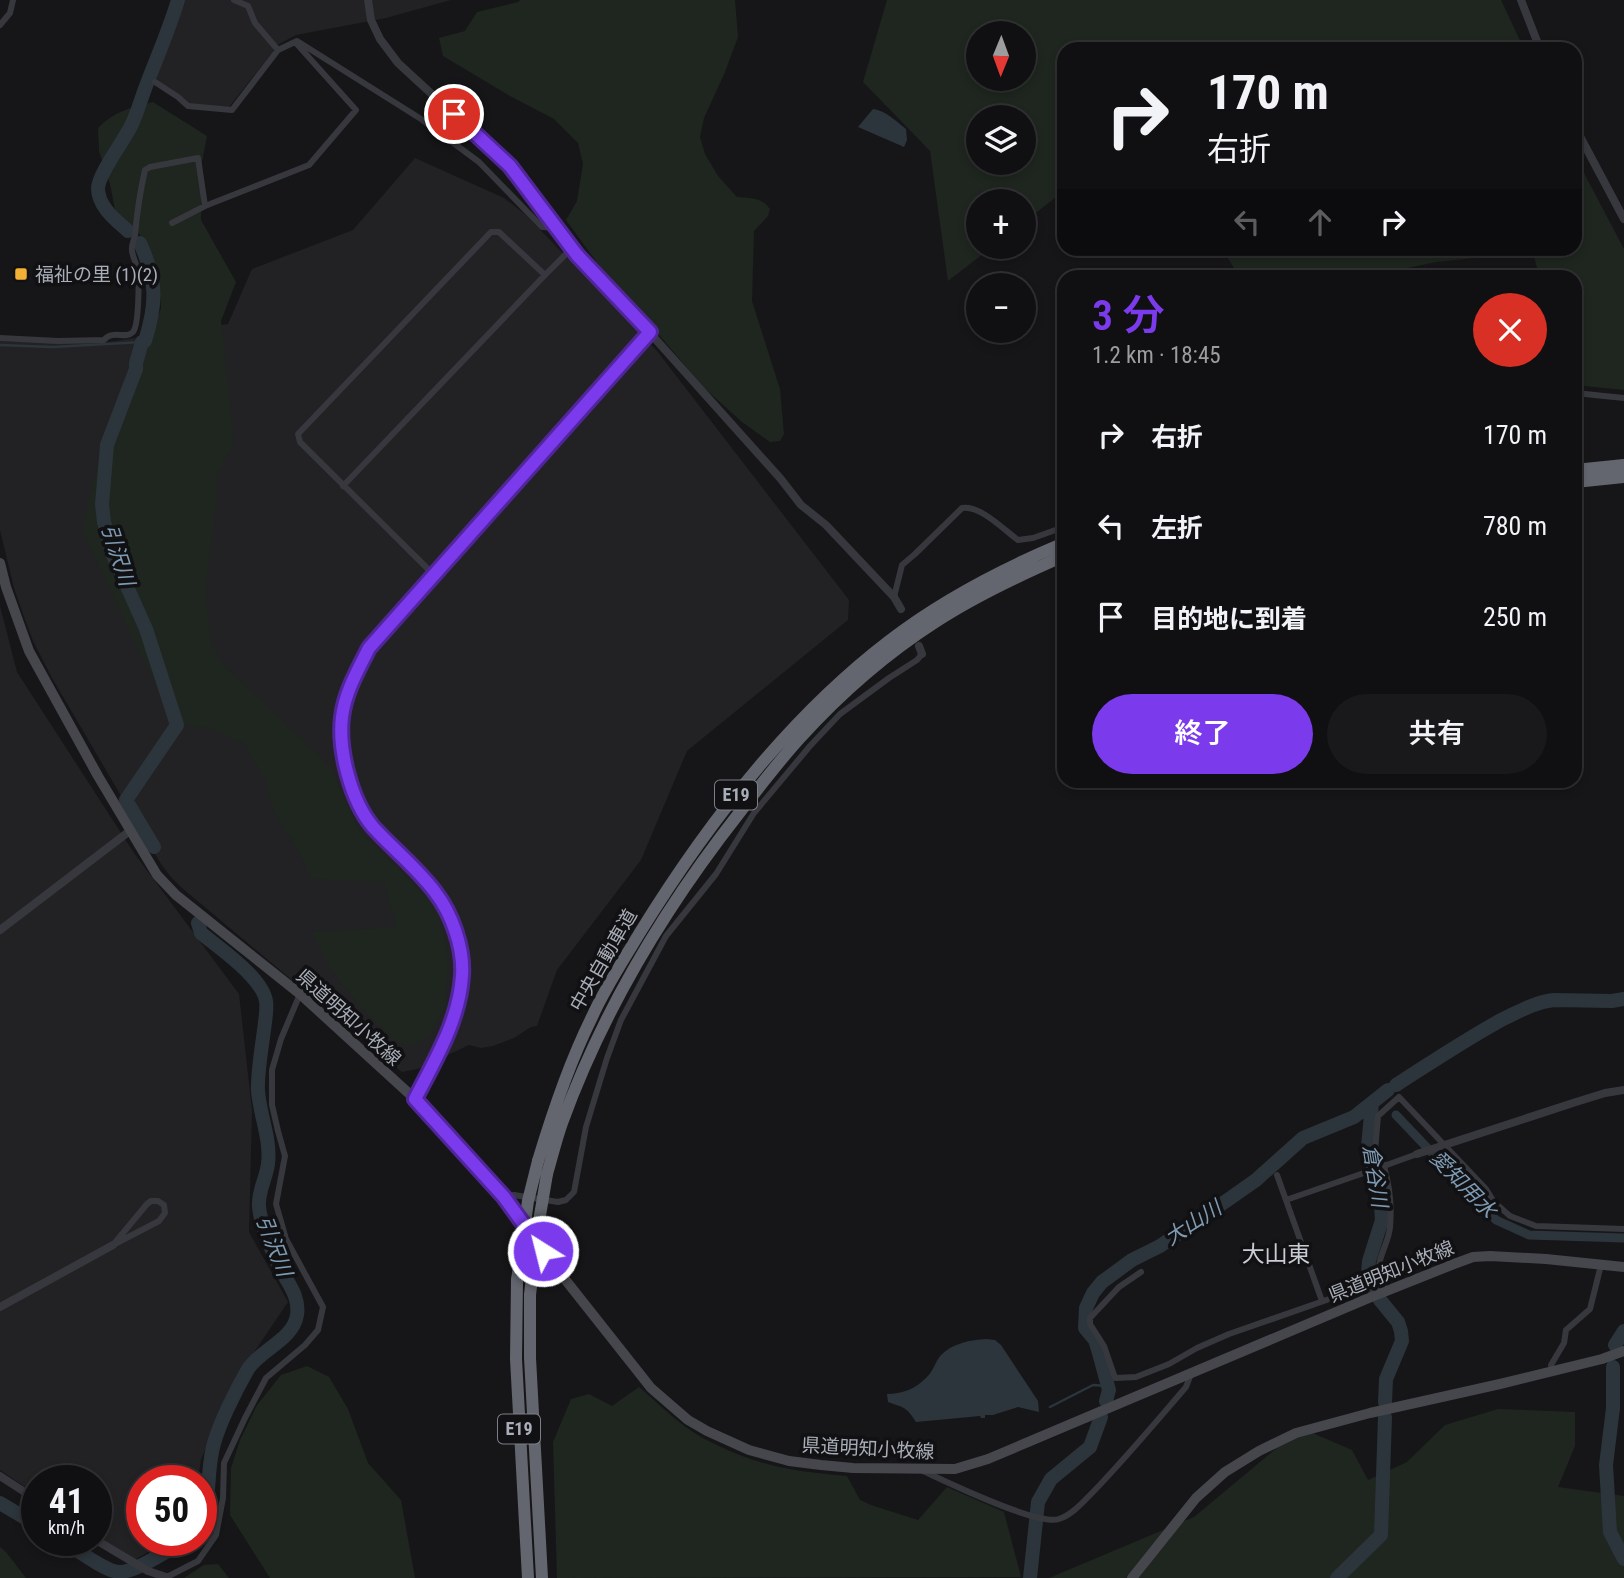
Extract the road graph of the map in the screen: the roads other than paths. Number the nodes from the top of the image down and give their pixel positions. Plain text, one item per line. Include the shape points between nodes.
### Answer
1 (13, 0) edge
2 (234, 0) edge
3 (368, 0) edge
4 (1521, 0) edge
5 (0, 25) edge
6 (295, 42) junction
7 (1537, 42) edge
8 (278, 50) junction
9 (155, 82) dead end
10 (1582, 140) edge
11 (205, 206) junction
12 (1623, 213) edge
13 (172, 223) dead end
14 (557, 228) junction
15 (572, 248) junction
16 (545, 275) junction
17 (650, 332) junction
18 (0, 338) edge
19 (1582, 394) edge
20 (1624, 398) edge
21 (1624, 465) edge
22 (1582, 469) edge
23 (1624, 477) edge
24 (1582, 481) edge
25 (343, 486) junction
26 (1057, 529) edge
27 (1057, 546) edge
28 (1057, 559) edge
29 (0, 563) edge
30 (433, 575) junction
31 (894, 597) junction
32 (901, 610) dead end
33 (920, 650) dead end
34 (131, 830) junction
35 (0, 930) edge
36 (300, 994) junction
37 (1624, 1090) edge
38 (415, 1099) junction
39 (1444, 1144) junction
40 (1417, 1154) joint
41 (1382, 1167) junction
42 (1277, 1175) dead end
43 (504, 1197) junction
44 (1286, 1200) junction
45 (1624, 1229) edge
46 (114, 1245) junction
47 (1601, 1265) junction
48 (1624, 1267) edge
49 (1141, 1272) dead end
50 (1386, 1292) junction
51 (1368, 1299) junction
52 (1322, 1301) junction
53 (0, 1307) edge
54 (1624, 1351) edge
55 (1552, 1372) junction
56 (1191, 1373) junction
57 (920, 1470) junction
58 (0, 1476) edge
59 (21, 1490) edge
60 (112, 1550) edge
61 (166, 1577) edge
62 (528, 1578) edge
63 (542, 1578) edge
64 (1132, 1578) edge

1 - 5 street
2 - 8 street via 248,6 255,23
3 - 14 street via 380,39 398,63 510,166
4 - 7 street
6 - 8 street
6 - 11 street via 356,110 309,165
6 - 14 street via 421,119 479,162 542,227
8 - 9 street via 232,110 188,106
10 - 12 street
11 - 13 street
11 - 18 street via 198,158 145,170 132,247 138,275 137,325 132,333 85,341
14 - 15 street
15 - 16 street
15 - 17 street
16 - 25 street
16 - 25 street via 499,232 491,232 298,434 300,442
17 - 30 street
17 - 31 street via 801,505
19 - 20 street
21 - 22 highway
23 - 24 highway
25 - 30 street
26 - 31 street via 1018,540 966,506 902,565
27 - 62 highway, 中央自動車道 / E19, bridge via 977,583 930,611 889,640 792,729 713,824 653,912 592,1015 566,1074 538,1161 517,1280 516,1359
28 - 63 highway, 中央自動車道 / E19, bridge via 993,588 937,621 840,698 800,738 692,875 626,980 561,1125 537,1233 530,1295 530,1358
29 - 34 main road, 県道明知小牧線 via 29,650
30 - 38 street via 369,648 350,684 342,718 343,757 352,791 371,824 436,893 460,947 462,975 449,1034
31 - 32 street
33 - 43 street via 917,660 840,715 810,746 754,813 716,874 666,936 621,1020 607,1058 586,1127 574,1192 558,1202
34 - 35 street
34 - 36 main road, 県道明知小牧線 via 157,876 176,895
36 - 38 main road, 県道明知小牧線
36 - 61 street via 272,1070 272,1105 285,1156 276,1204 286,1239 323,1307 318,1330 266,1378 244,1418 224,1463 216,1535 198,1561
37 - 39 street
38 - 43 main road, 県道明知小牧線
39 - 40 street
39 - 41 street via 1399,1097 1378,1116 1375,1151
39 - 45 street via 1510,1216 1536,1226
40 - 41 street
41 - 44 street
41 - 50 street via 1391,1190 1390,1229 1378,1266
42 - 44 street
43 - 57 main road, 県道明知小牧線 via 651,1388 688,1420 749,1450 789,1461
44 - 52 street
46 - 46 street via 146,1204 158,1201 164,1205 166,1213 159,1221
46 - 53 street
47 - 48 main road, 県道明知小牧線
47 - 50 main road, 県道明知小牧線 via 1473,1257
47 - 55 street via 1590,1309 1566,1330
49 - 52 street via 1119,1287 1090,1318 1115,1378 1136,1377 1229,1334
50 - 51 main road, 県道明知小牧線
51 - 52 street via 1358,1289
51 - 56 main road, 県道明知小牧線
54 - 55 main road
55 - 64 main road via 1296,1433 1225,1472 1196,1498
56 - 57 main road, 県道明知小牧線 via 988,1459 956,1469
56 - 57 street via 1186,1387 1106,1479 1059,1520 984,1499
58 - 59 street
60 - 61 street

